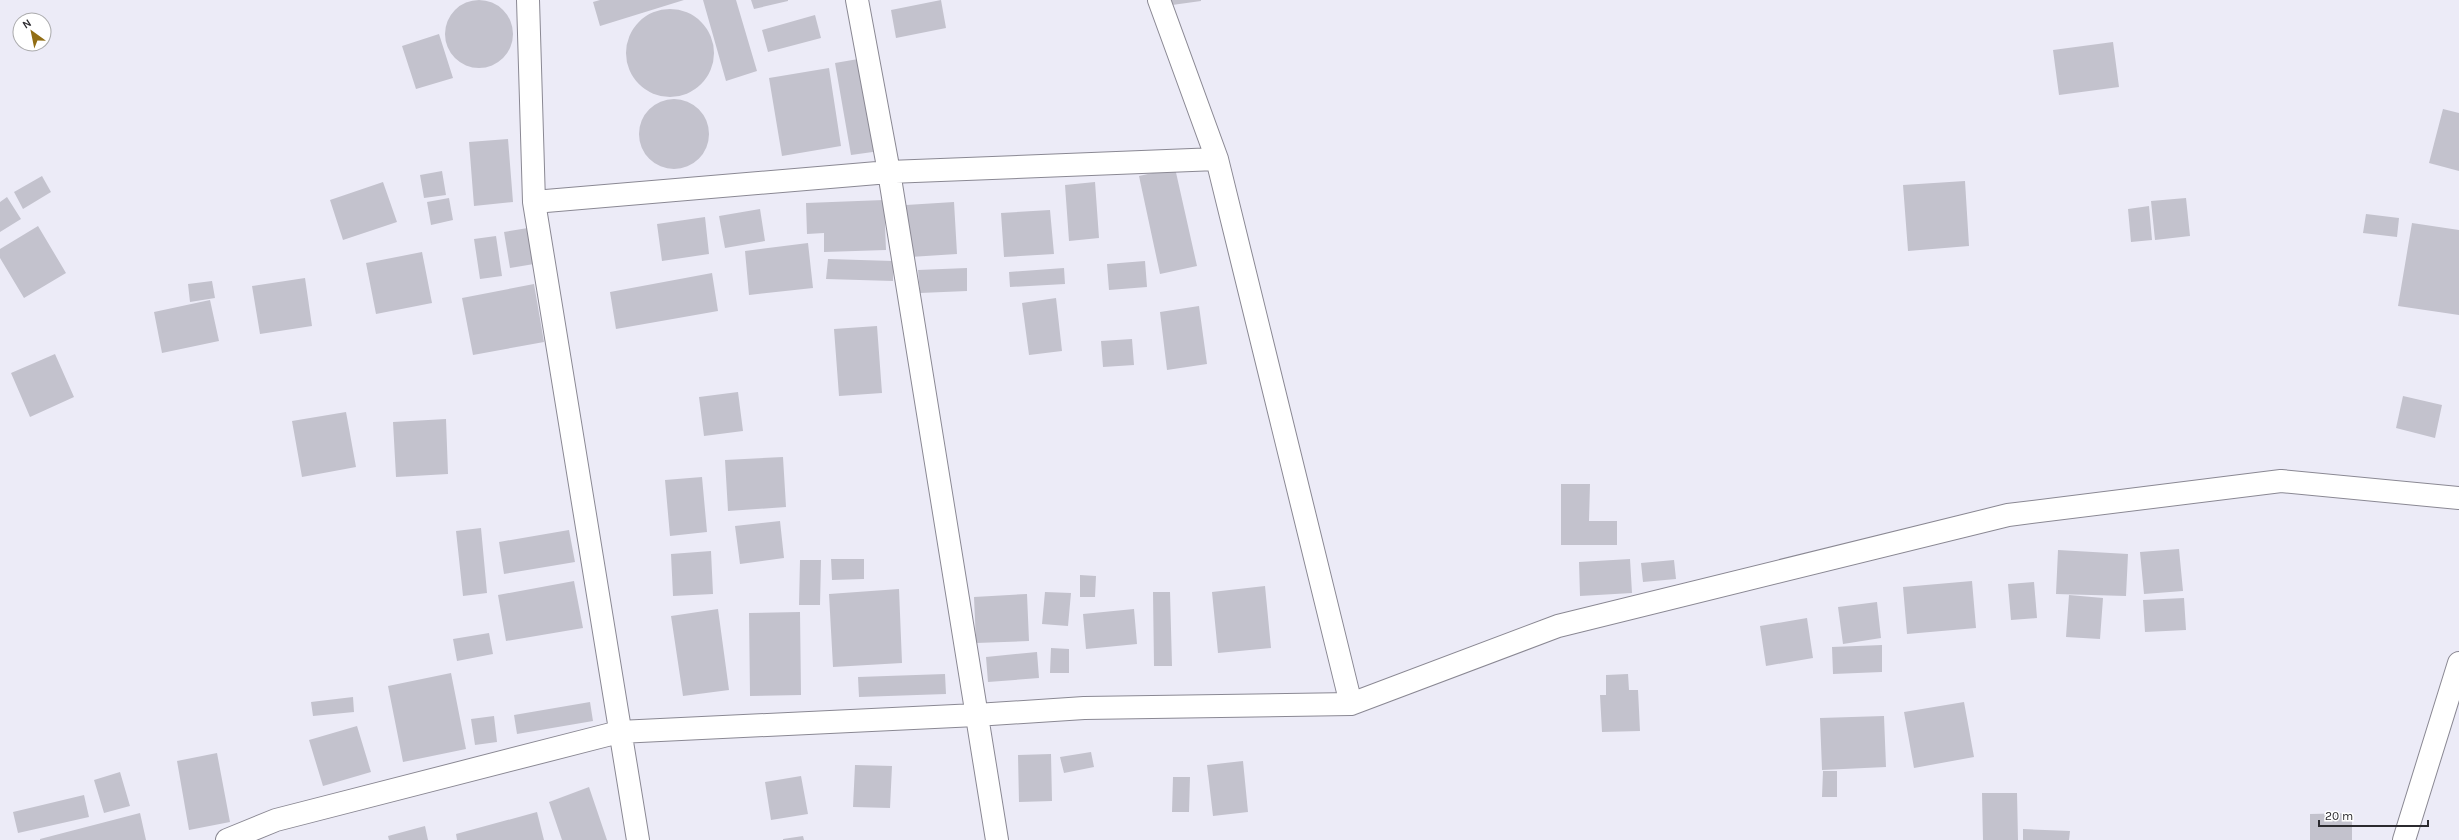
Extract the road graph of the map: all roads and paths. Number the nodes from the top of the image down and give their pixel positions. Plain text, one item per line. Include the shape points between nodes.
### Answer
1 (528, 0) edge
2 (857, 0) edge
3 (1159, 0) edge
4 (1217, 159) junction
5 (889, 172) junction
6 (534, 202) junction
7 (2459, 498) edge
8 (2459, 663) edge
9 (1351, 704) junction
10 (976, 715) junction
11 (619, 732) junction
12 (226, 840) edge
13 (638, 840) edge
14 (997, 840) edge
15 (2404, 840) edge

1 - 6 street
2 - 5 street
3 - 4 street
4 - 5 street
4 - 9 street
5 - 6 street
5 - 10 street
6 - 11 street
7 - 9 street via 2281,481 2008,516 1558,626
8 - 15 street
9 - 10 street via 1084,708
10 - 11 street
10 - 14 street
11 - 12 street via 276,820
11 - 13 street

